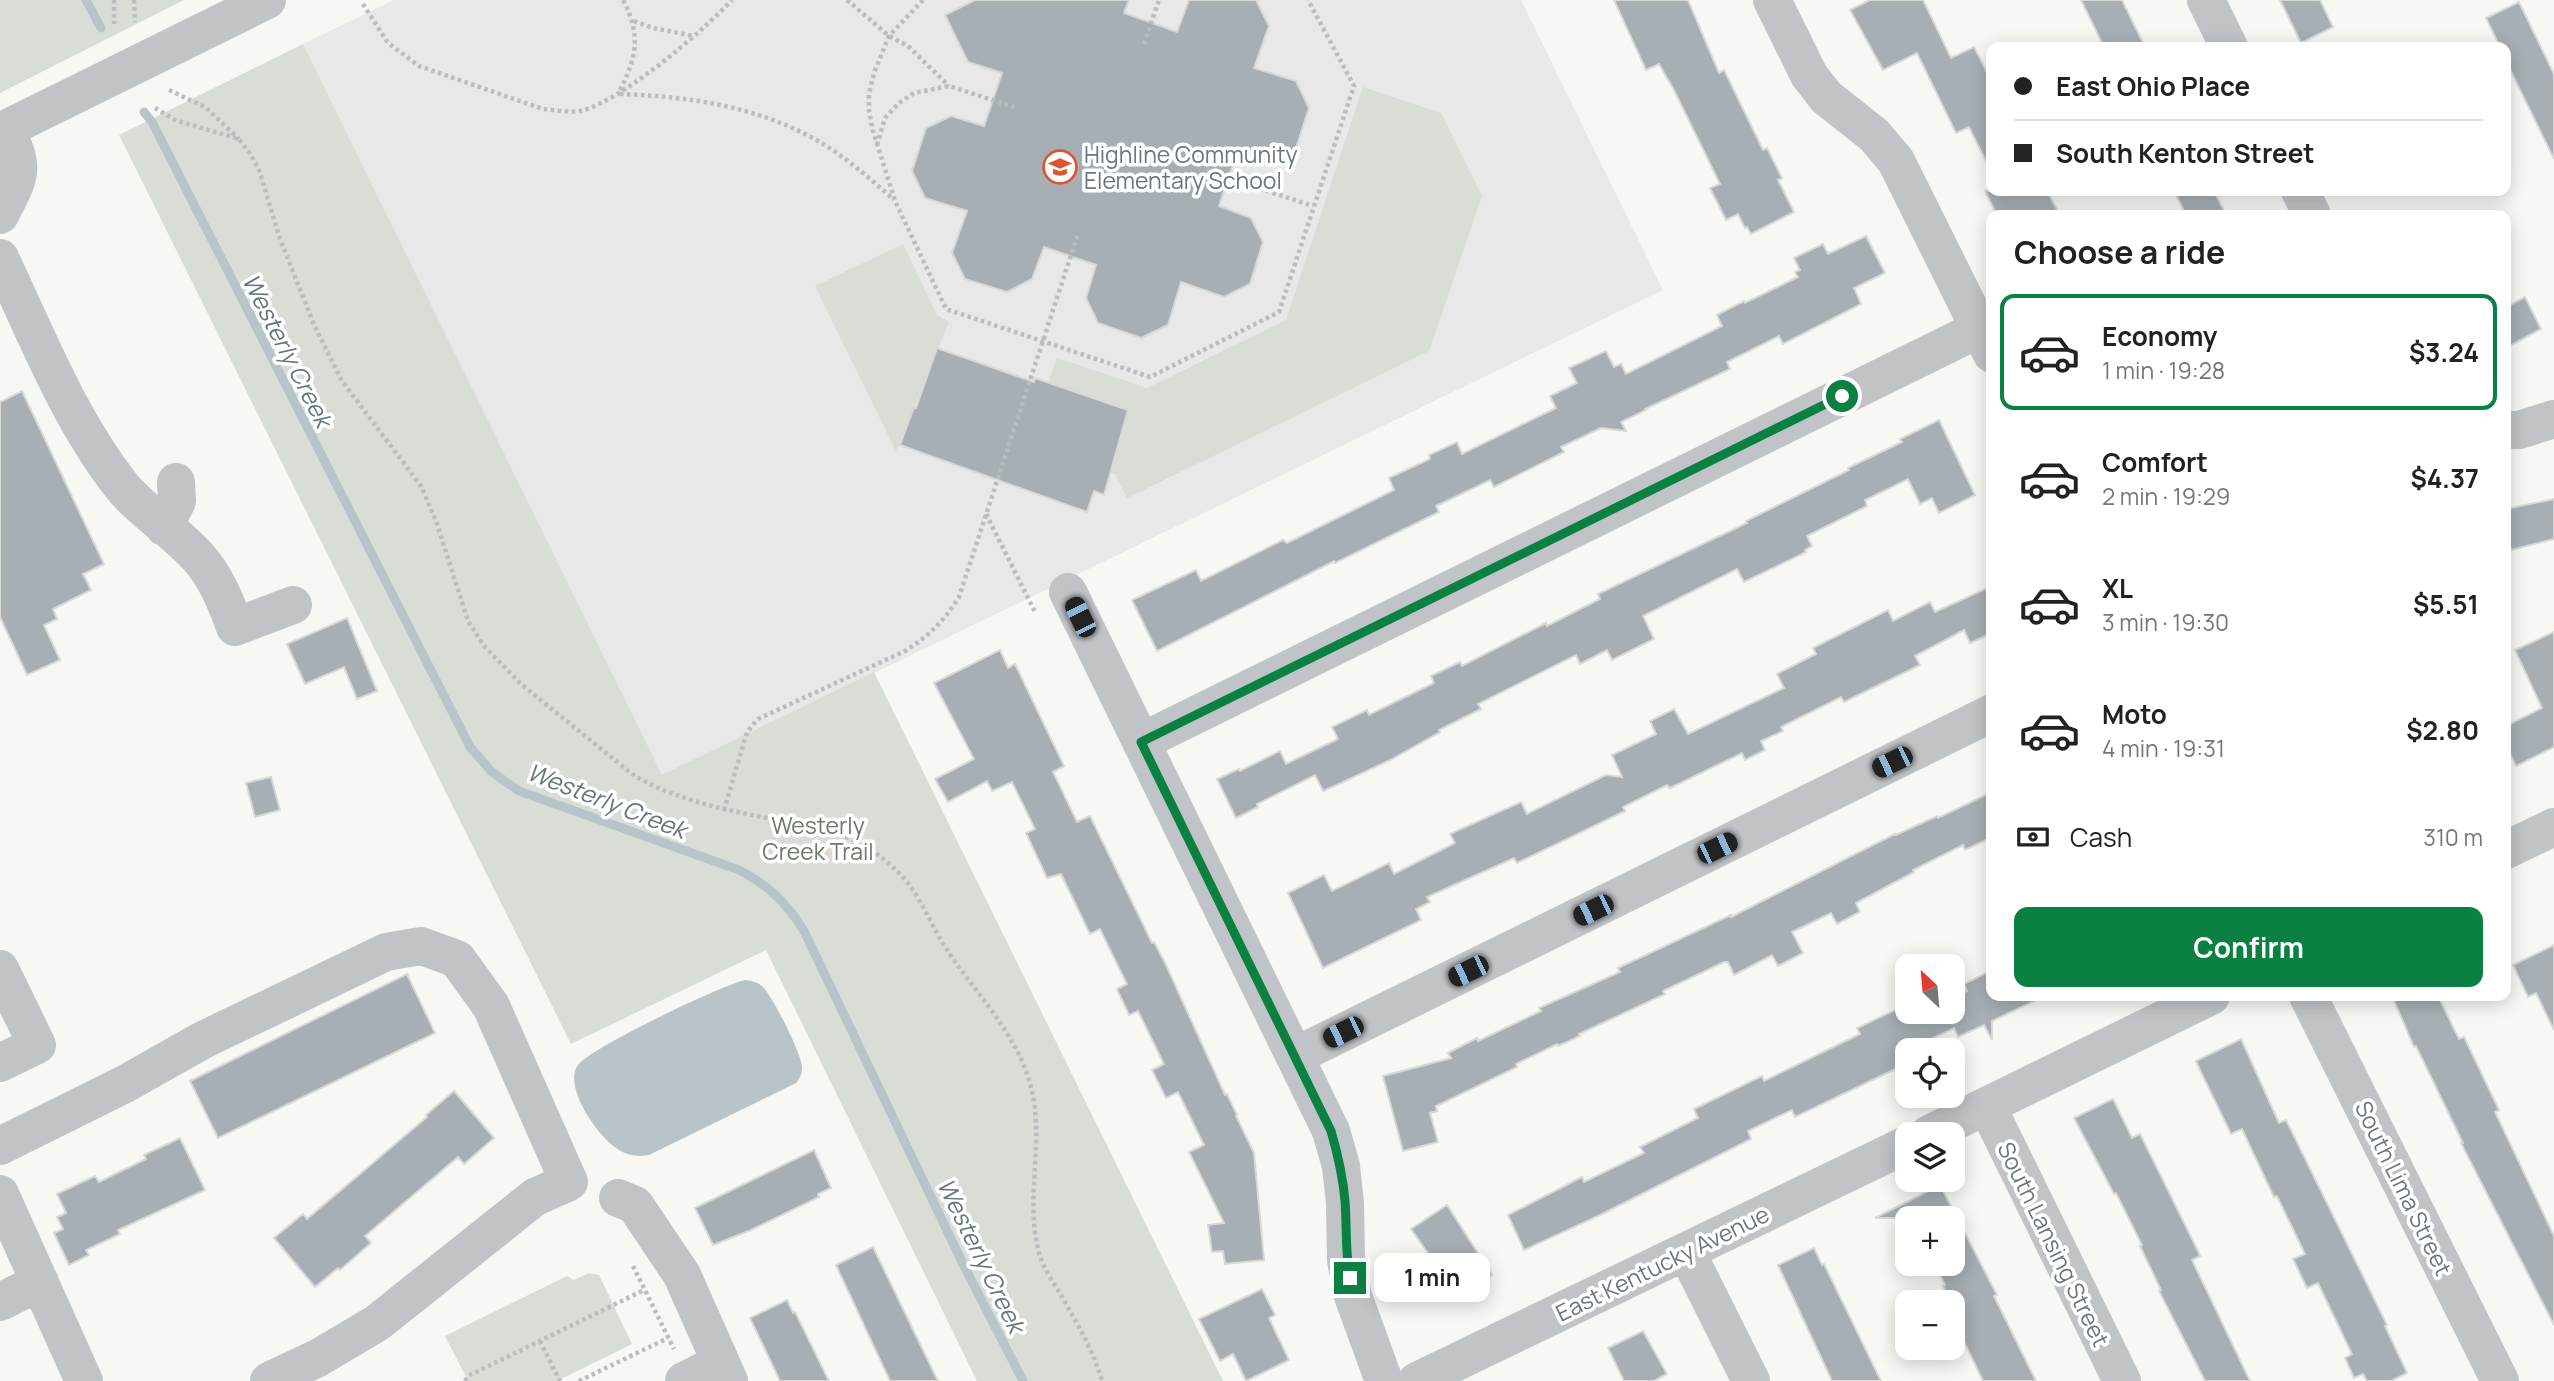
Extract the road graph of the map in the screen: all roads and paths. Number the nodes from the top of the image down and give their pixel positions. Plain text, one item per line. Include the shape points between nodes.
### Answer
1 (114, 0) edge
2 (134, 0) edge
3 (267, 0) edge
4 (623, 0) edge
5 (732, 0) edge
6 (847, 0) edge
7 (923, 0) edge
8 (1158, 0) edge
9 (1308, 0) edge
10 (1772, 0) edge
11 (2206, 0) edge
12 (363, 4) dead end
13 (634, 21) junction
14 (135, 22) dead end
15 (114, 24) dead end
16 (694, 36) junction
17 (889, 36) junction
18 (2227, 42) edge
19 (1144, 44) dead end
20 (949, 86) junction
21 (169, 90) dead end
22 (618, 94) junction
23 (1014, 107) dead end
24 (155, 108) dead end
25 (2, 131) edge
26 (239, 139) junction
27 (877, 145) junction
28 (1206, 171) dead end
29 (895, 201) junction
30 (1313, 206) junction
31 (0, 215) edge
32 (1078, 234) dead end
33 (0, 258) edge
34 (1043, 341) junction
35 (1985, 342) edge
36 (2554, 419) edge
37 (2511, 430) edge
38 (176, 482) dead end
39 (986, 513) junction
40 (164, 527) junction
41 (1068, 592) dead end
42 (293, 605) dead end
43 (1036, 614) dead end
44 (1986, 716) edge
45 (1141, 742) junction
46 (724, 810) junction
47 (2554, 827) edge
48 (2511, 848) edge
49 (0, 969) edge
50 (2201, 1001) edge
51 (2310, 1001) edge
52 (1295, 1056) junction
53 (0, 1063) edge
54 (1987, 1106) junction
55 (1954, 1122) edge
56 (0, 1146) edge
57 (1895, 1150) edge
58 (0, 1194) edge
59 (618, 1198) dead end
60 (1686, 1251) junction
61 (628, 1255) dead end
62 (40, 1282) junction
63 (644, 1290) junction
64 (0, 1302) edge
65 (540, 1341) junction
66 (725, 1372) edge
67 (84, 1381) edge
68 (269, 1381) edge
69 (465, 1381) edge
70 (560, 1381) edge
71 (579, 1381) edge
72 (684, 1381) edge
73 (1102, 1381) edge
74 (1384, 1381) edge
75 (1417, 1381) edge
76 (1751, 1381) edge
77 (2122, 1381) edge
78 (2500, 1381) edge

1 - 15 path
2 - 14 path
3 - 25 street
4 - 13 path
5 - 16 path
6 - 17 path
7 - 17 path
8 - 19 path
9 - 30 path via 1354,86
10 - 35 street via 1809,75 1826,97 1874,135 1896,161
11 - 18 street
12 - 22 path via 388,43 419,66 543,109 579,111
13 - 16 path
13 - 22 path via 635,49
16 - 22 path
17 - 20 path via 908,46
17 - 27 path via 869,94
20 - 23 path
20 - 27 path via 914,93 899,103 885,118
21 - 26 path via 205,107
22 - 29 path via 699,101 771,120 832,150
24 - 26 path via 175,120
25 - 31 street via 17,153 19,169
26 - 46 path via 260,170 279,239 315,327 342,381 421,486 462,605 484,646 521,684 632,774 665,792
27 - 29 path
28 - 30 path
29 - 34 path via 946,309
30 - 34 path via 1279,312 1150,377
32 - 34 path
33 - 40 street via 80,399 95,447 122,486
34 - 39 path
35 - 45 street
36 - 37 street
38 - 40 street via 177,501
39 - 43 path
39 - 46 path via 959,597 944,620 905,651 758,719 747,732
40 - 42 street via 204,564 236,627
41 - 45 street
44 - 52 street
45 - 52 street
46 - 73 path via 846,836 882,858 912,889 1020,1058 1033,1092 1038,1129 1033,1227 1040,1257 1087,1340
47 - 48 street
49 - 53 street via 37,1045
50 - 54 street
51 - 78 street, South Lima Street
52 - 74 street via 1335,1143 1353,1296
54 - 55 street
54 - 77 street, South Lansing Street
56 - 68 street via 203,1040 386,952 421,946 457,958 491,1006 569,1182 535,1197 377,1323 318,1359
57 - 60 street, East Kentucky Avenue
58 - 62 street
59 - 66 street via 635,1205 682,1275
60 - 75 street, East Kentucky Avenue
60 - 76 street
61 - 63 path
62 - 64 street
62 - 67 street
63 - 65 path
63 - 71 path via 668,1338
65 - 69 path
65 - 70 path
66 - 72 street

